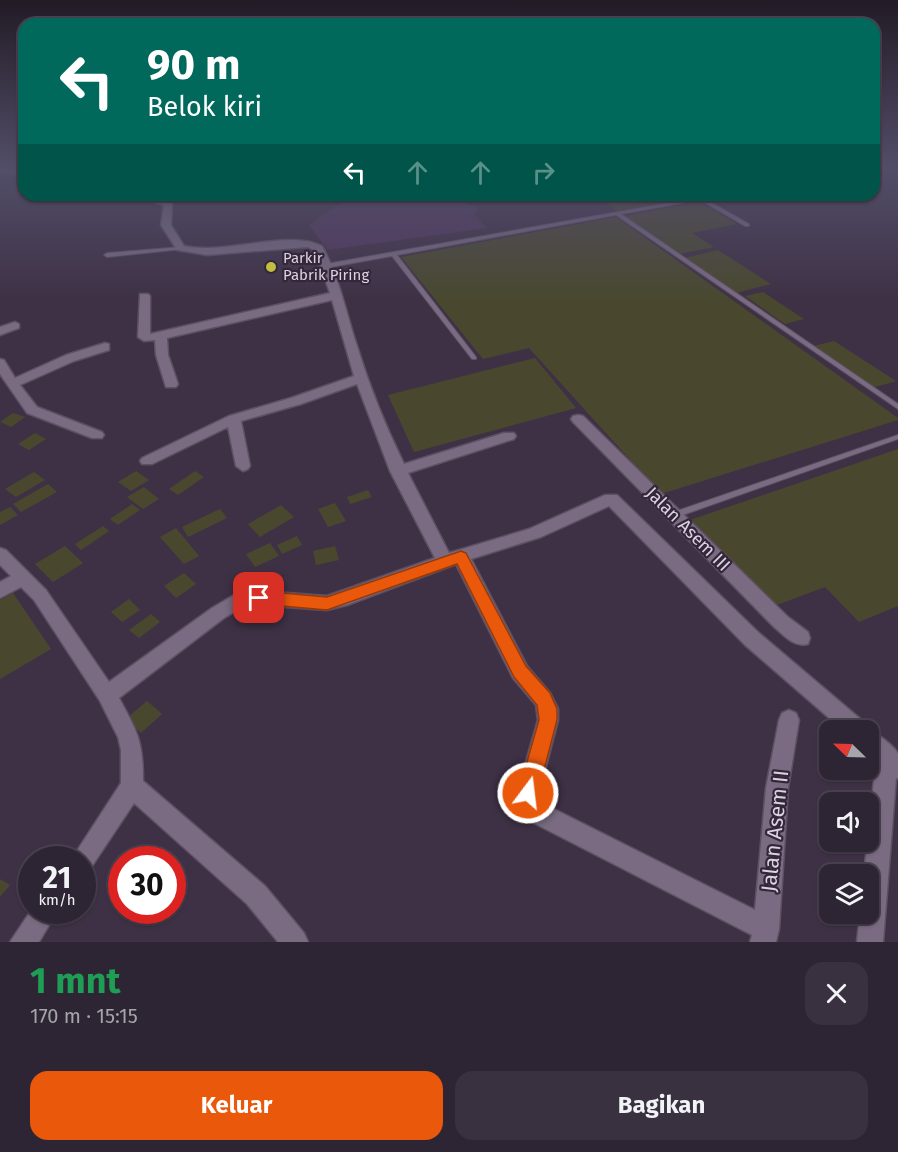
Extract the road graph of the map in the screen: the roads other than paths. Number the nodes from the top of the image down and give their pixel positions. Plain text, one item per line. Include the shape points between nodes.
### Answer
1 (168, 213) edge
2 (616, 213) joint
3 (726, 213) edge
4 (747, 225) dead end
5 (181, 248) junction
6 (393, 253) junction
7 (107, 255) dead end
8 (326, 266) junction
9 (337, 295) junction
10 (144, 296) dead end
11 (15, 326) dead end
12 (0, 331) edge
13 (161, 336) junction
14 (105, 346) dead end
15 (474, 358) dead end
16 (0, 363) edge
17 (360, 378) junction
18 (12, 384) junction
19 (171, 384) dead end
20 (898, 407) edge
21 (234, 419) junction
22 (578, 419) dead end
23 (96, 435) dead end
24 (509, 436) dead end
25 (898, 438) edge
26 (147, 461) dead end
27 (243, 466) dead end
28 (398, 471) junction
29 (674, 515) junction
30 (0, 554) edge
31 (453, 559) junction
32 (24, 577) junction
33 (0, 591) edge
34 (801, 638) dead end
35 (107, 695) junction
36 (789, 720) dead end
37 (846, 720) edge
38 (879, 749) edge
39 (892, 761) edge
40 (132, 786) junction
41 (92, 846) edge
42 (36, 924) edge
43 (765, 935) edge
44 (23, 942) edge
45 (295, 942) edge
46 (870, 942) edge

1 - 5 street via 166,225
2 - 6 lane
2 - 20 lane
3 - 4 lane
5 - 7 lane
5 - 8 street via 208,251 305,243 318,248
6 - 8 lane
6 - 15 lane
8 - 9 street
9 - 13 street
9 - 17 street
10 - 13 street via 144,337
11 - 12 street
13 - 19 street
14 - 18 street
16 - 18 street
17 - 21 street
17 - 28 street
18 - 23 street via 32,410
21 - 26 street
21 - 27 street
22 - 29 street, Jalan Asem III
24 - 28 street
25 - 29 lane
28 - 31 street
29 - 34 street, Jalan Asem III
30 - 32 street
31 - 35 street via 327,603 240,600
31 - 37 street via 535,533 610,499 752,639
31 - 43 street via 520,672 548,709 528,793 534,811
32 - 33 street
32 - 35 street
35 - 40 street via 128,735
36 - 43 street, Jalan Asem II via 777,788
38 - 39 street
39 - 46 street
40 - 41 street
40 - 45 street via 256,895
42 - 44 street

